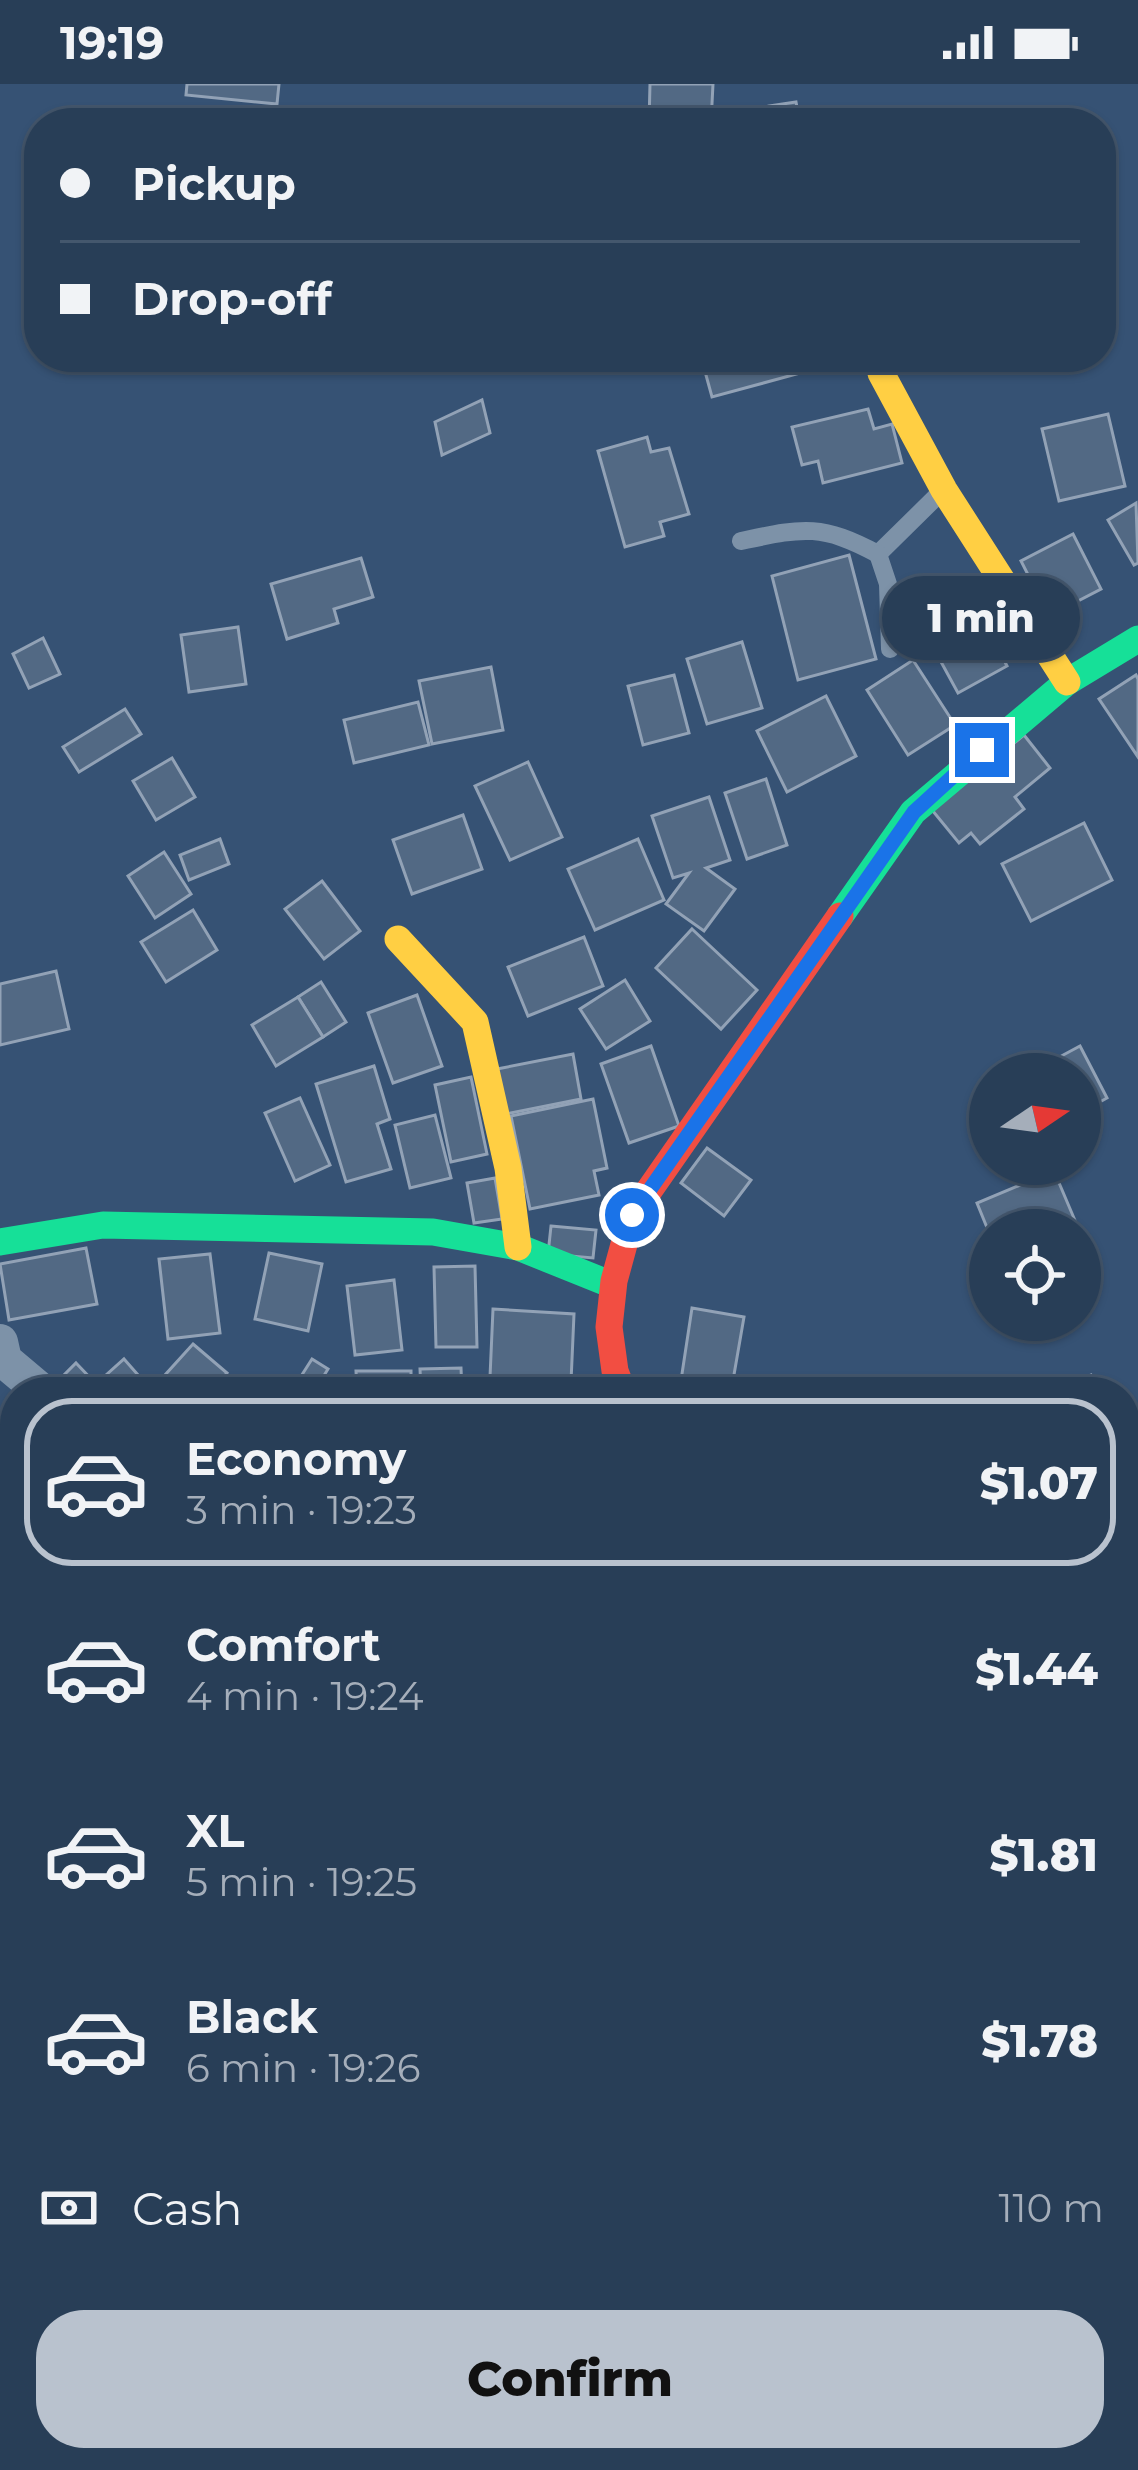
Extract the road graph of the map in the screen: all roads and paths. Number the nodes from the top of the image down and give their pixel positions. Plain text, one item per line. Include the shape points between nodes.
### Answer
1 (881, 372) edge
2 (944, 490) junction
3 (742, 542) dead end
4 (878, 554) junction
5 (1138, 639) edge
6 (890, 649) dead end
7 (1067, 682) junction
8 (398, 938) dead end
9 (0, 1242) edge
10 (518, 1247) junction
11 (610, 1284) junction
12 (0, 1342) edge
13 (24, 1377) edge
14 (615, 1377) edge

1 - 2 street
2 - 4 lane
2 - 7 street
3 - 4 lane via 805,528
4 - 6 lane via 888,584
5 - 7 street
7 - 11 street via 914,812 632,1215
8 - 10 street via 475,1022
9 - 10 street via 103,1225 219,1225 433,1232
10 - 11 street
11 - 14 street
12 - 13 street via 4,1360

